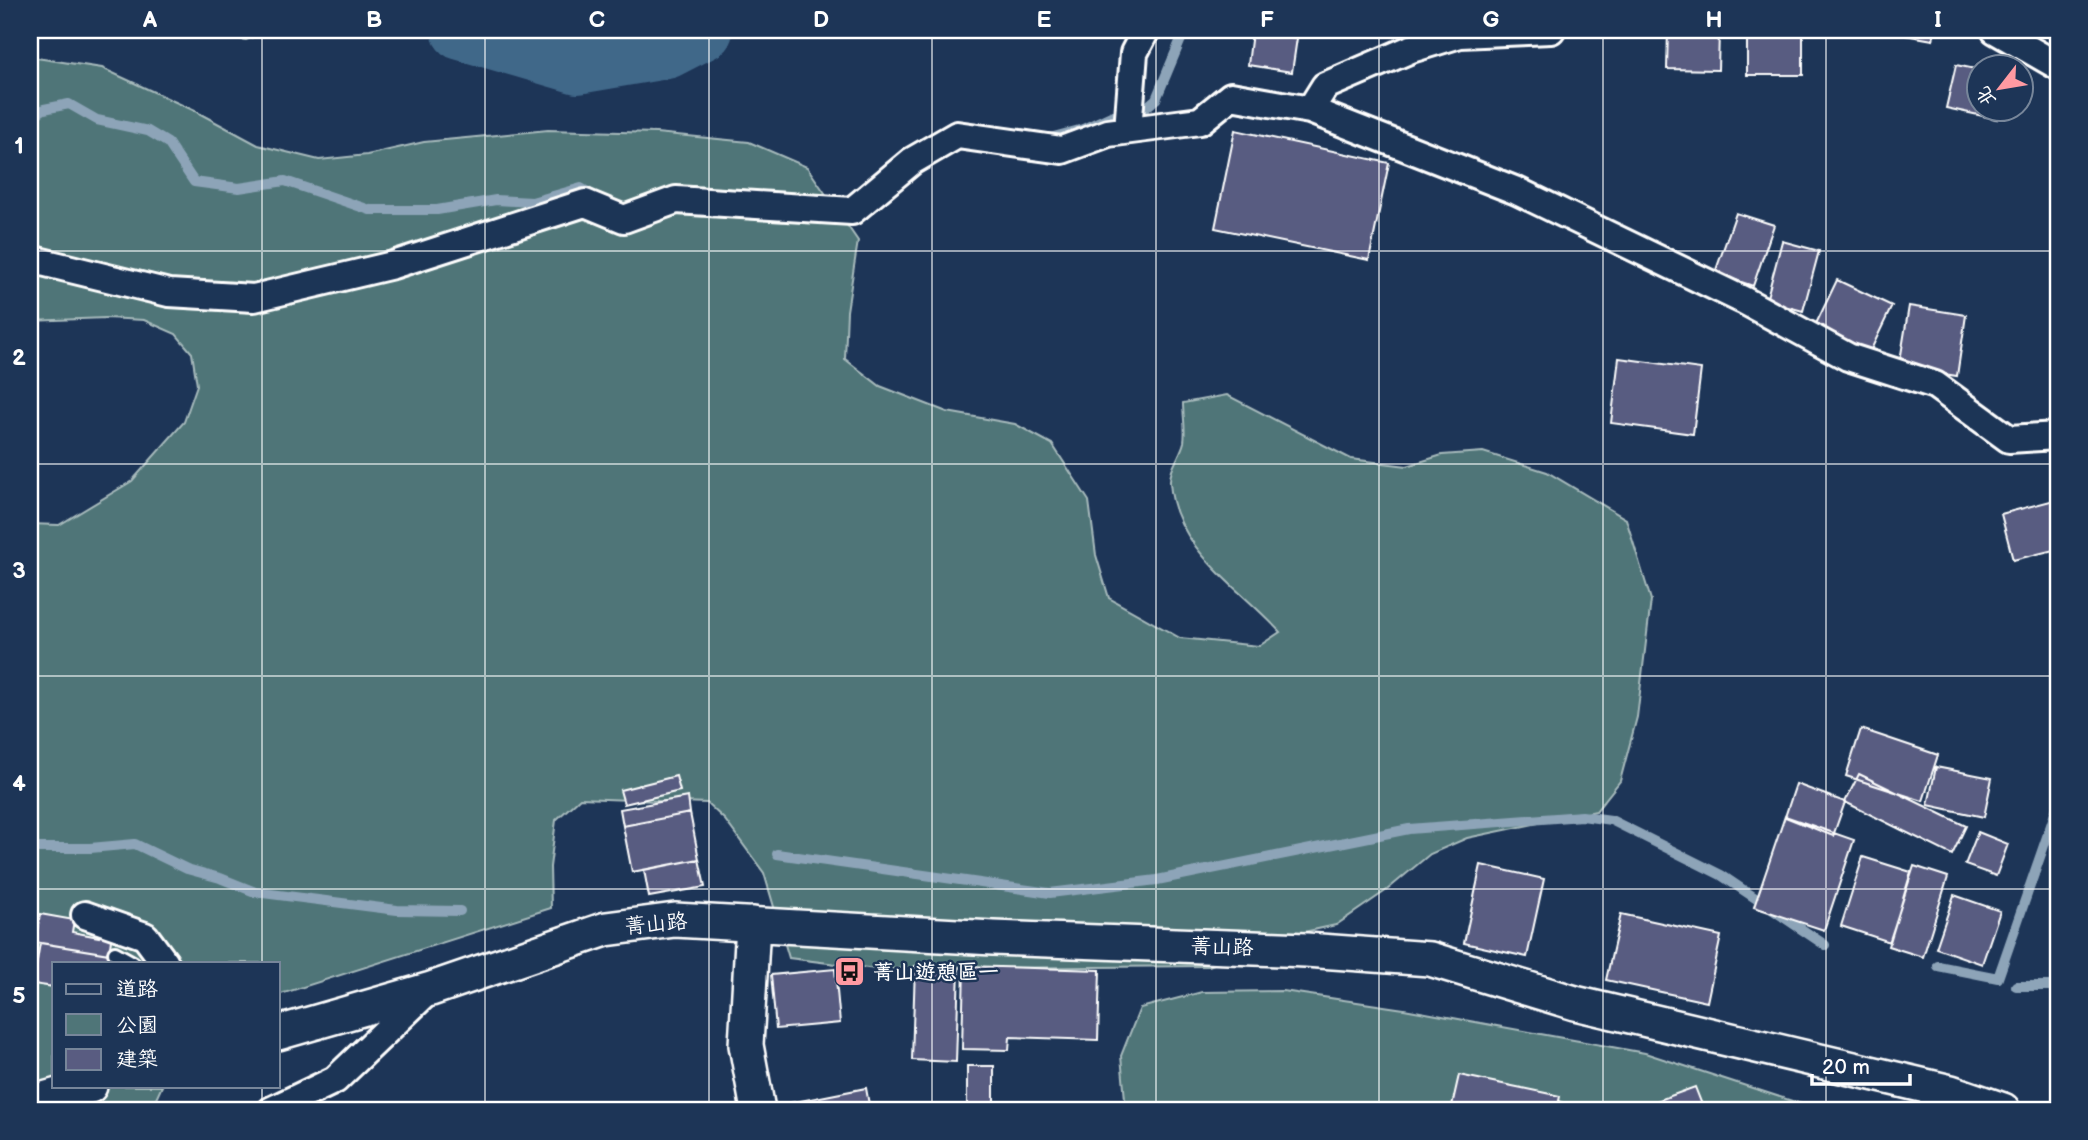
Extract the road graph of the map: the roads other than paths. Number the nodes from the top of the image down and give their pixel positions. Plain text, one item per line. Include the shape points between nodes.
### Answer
1 (1146, 30) edge
2 (1551, 30) edge
3 (1995, 30) edge
4 (2058, 66) edge
5 (1310, 110) junction
6 (1128, 131) junction
7 (30, 259) edge
8 (2058, 436) edge
9 (85, 915) dead end
10 (753, 924) junction
11 (116, 953) dead end
12 (131, 962) edge
13 (164, 962) edge
14 (431, 989) junction
15 (280, 1032) edge
16 (335, 1080) junction
17 (83, 1088) edge
18 (30, 1103) edge
19 (272, 1110) edge
20 (310, 1110) edge
21 (758, 1110) edge
22 (2003, 1110) edge

1 - 6 street via 1133,53
2 - 5 street via 1460,34 1410,49 1325,86
3 - 4 street
5 - 6 street via 1231,96 1200,121
5 - 8 street via 1517,191 1743,300 1848,357 1935,385 2009,439
6 - 7 street via 1108,133 1062,150 957,135 912,161 852,211 676,200 624,219 585,203 393,264 254,298 169,293
9 - 13 street via 145,936
10 - 14 street, 菁山路 via 676,920 606,929
10 - 21 street via 746,1045
10 - 22 street, 菁山路 via 1430,958 1575,1003 1951,1092
11 - 12 lane
14 - 15 street, 菁山路
14 - 16 street
16 - 19 street
16 - 20 street
17 - 18 street

